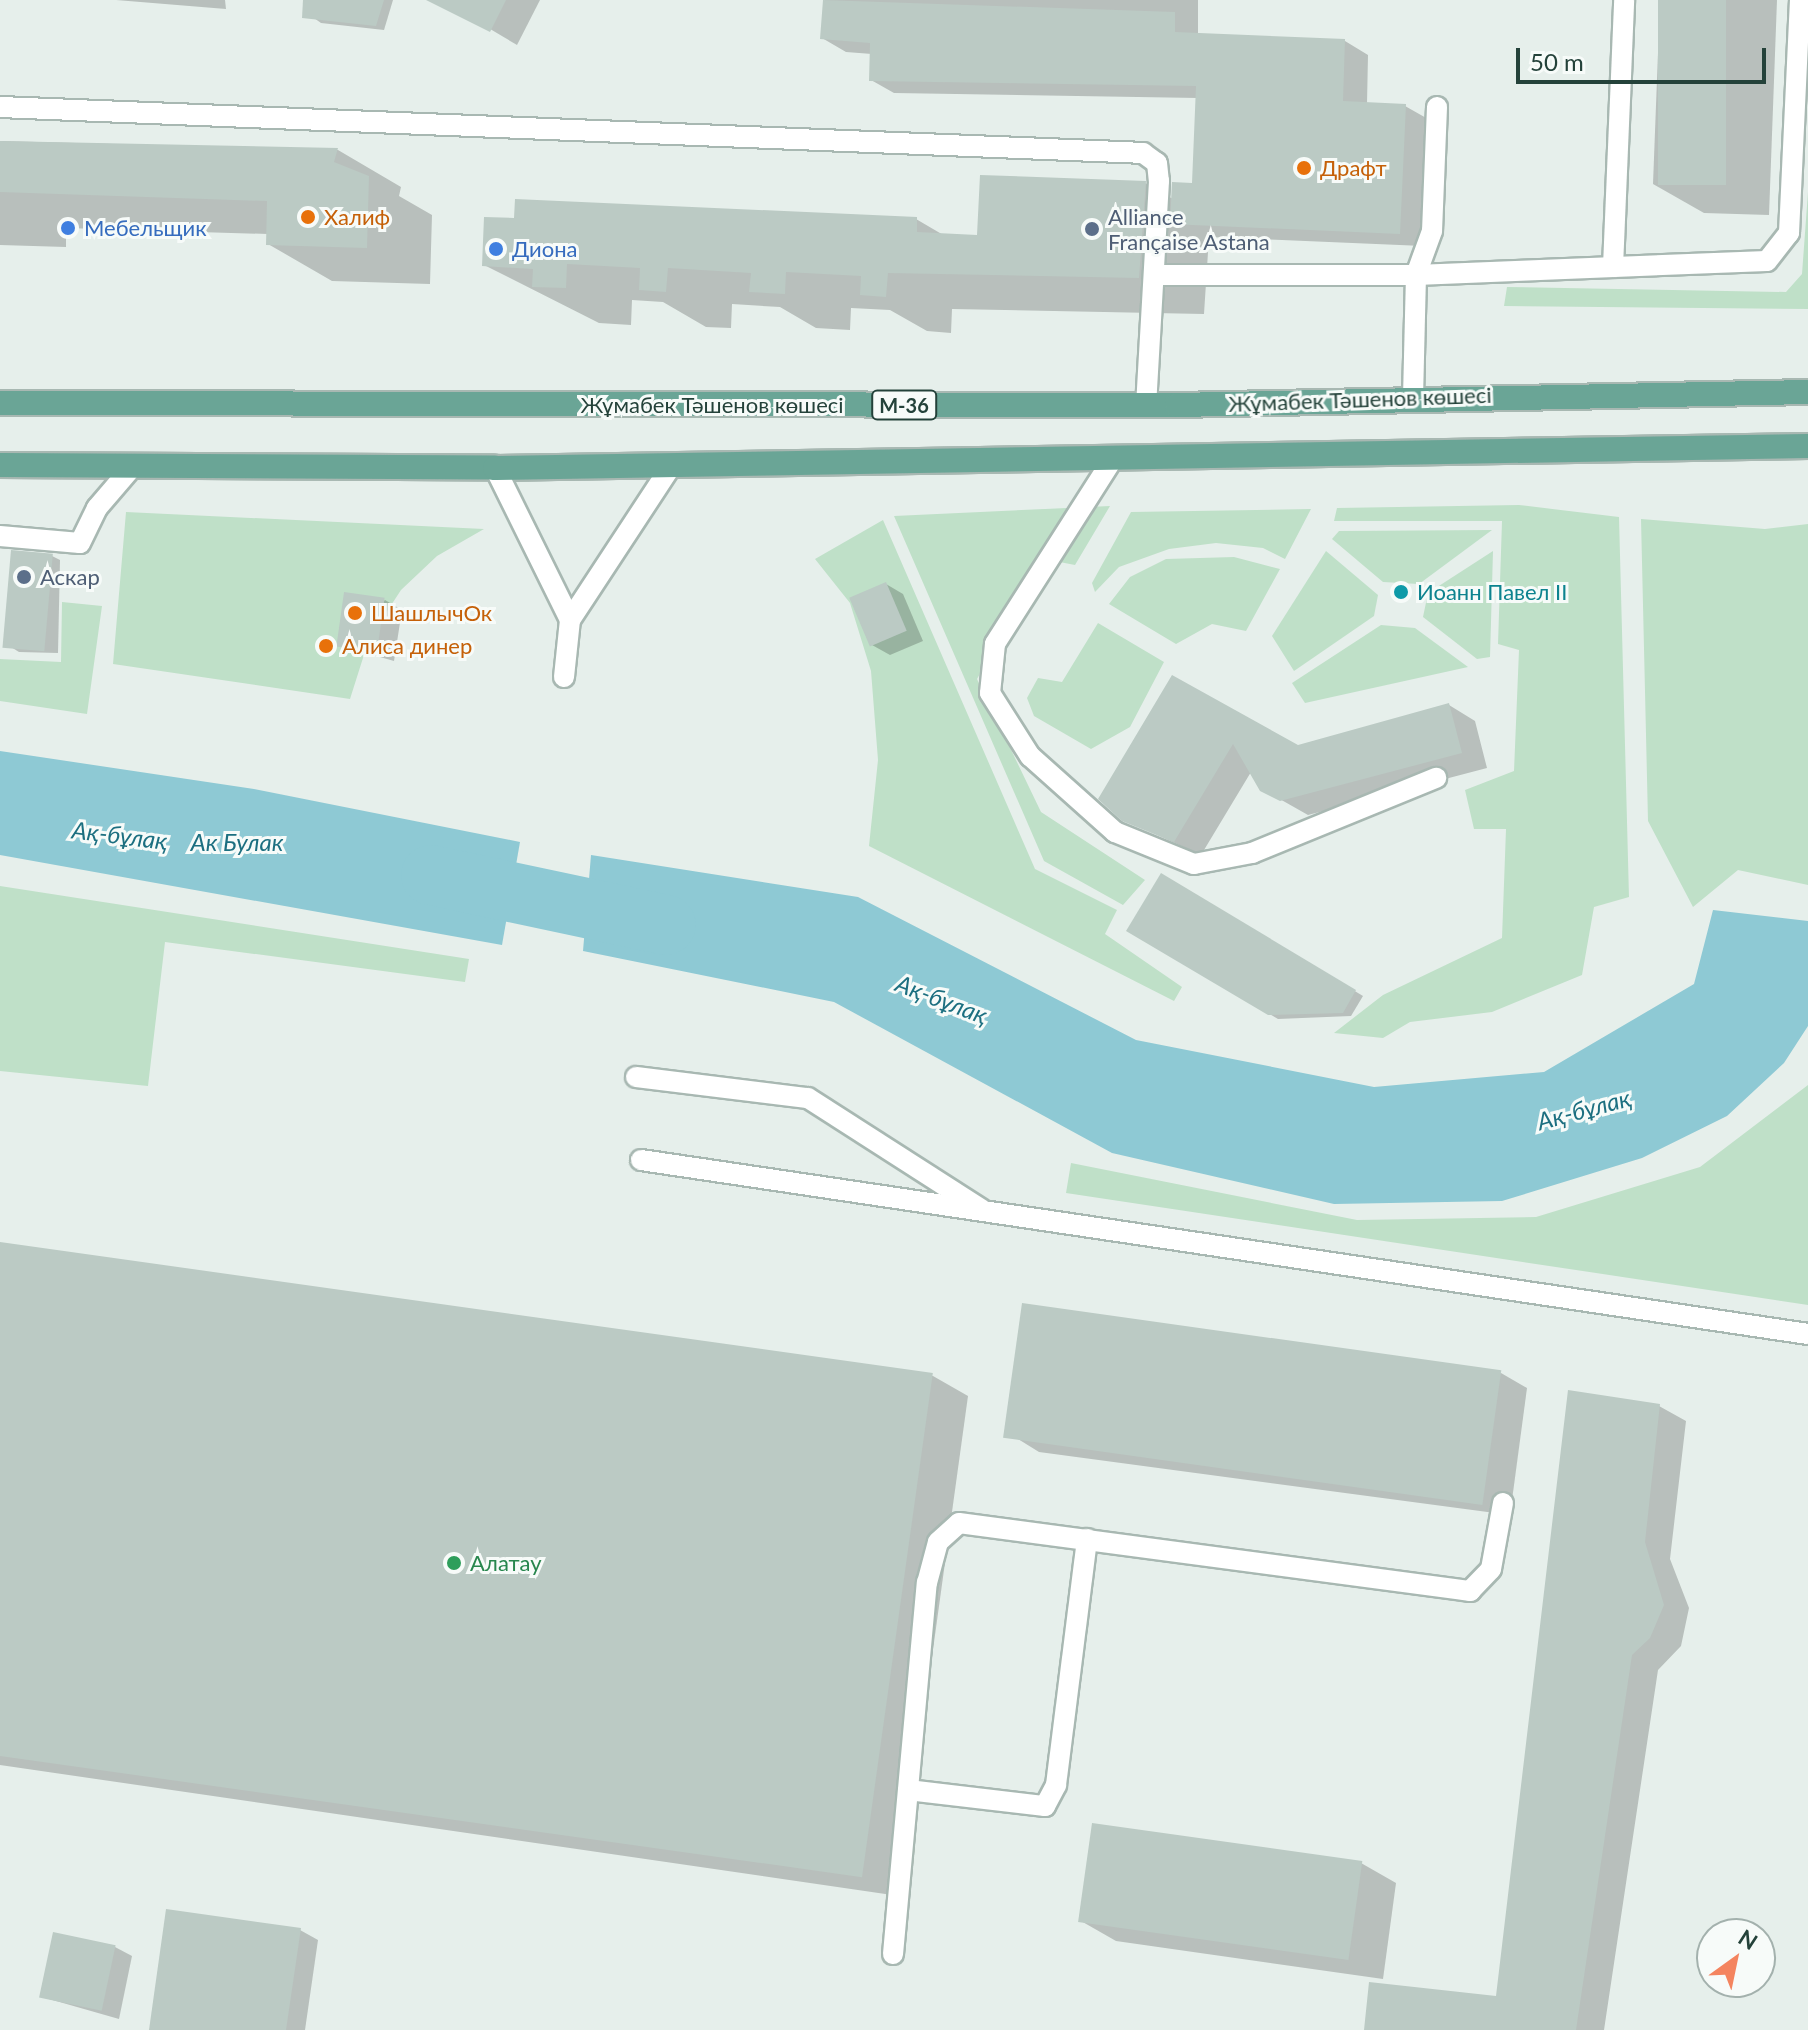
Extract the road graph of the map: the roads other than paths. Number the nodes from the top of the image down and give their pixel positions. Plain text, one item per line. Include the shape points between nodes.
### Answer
1 (1624, 0) edge
2 (1800, 0) edge
3 (0, 107) edge
4 (1437, 107) dead end
5 (1613, 267) junction
6 (1156, 275) junction
7 (1416, 275) junction
8 (1808, 392) edge
9 (1413, 397) junction
10 (0, 403) edge
11 (1146, 405) junction
12 (1808, 446) edge
13 (1114, 457) junction
14 (0, 465) edge
15 (672, 465) junction
16 (133, 466) junction
17 (495, 468) junction
18 (0, 536) edge
19 (570, 620) junction
20 (564, 677) dead end
21 (1436, 778) dead end
22 (636, 1077) dead end
23 (641, 1160) dead end
24 (984, 1211) junction
25 (1808, 1334) edge
26 (1503, 1503) dead end
27 (1087, 1539) junction
28 (908, 1790) junction
29 (893, 1954) dead end

1 - 5 lane
2 - 5 lane via 1789,233 1783,250 1767,261
3 - 6 lane via 1143,153 1157,163 1159,181
4 - 7 lane via 1432,231
5 - 7 lane
6 - 7 lane
6 - 11 lane
7 - 9 lane
8 - 9 main road, Жұмабек Тәшенов көшесі / M-36
9 - 11 main road, Жұмабек Тәшенов көшесі / M-36
10 - 11 main road, Жұмабек Тәшенов көшесі / M-36
12 - 13 main road
13 - 15 main road
13 - 21 lane via 995,644 990,693 1030,756 1115,832 1194,864 1252,853
14 - 16 main road
15 - 17 main road
15 - 19 lane
16 - 17 main road
16 - 18 lane via 97,508 80,543
17 - 19 lane
19 - 20 lane
22 - 24 lane via 808,1098
23 - 24 lane
24 - 25 lane
26 - 27 lane via 1491,1569 1470,1591
27 - 28 lane via 959,1523 938,1542
27 - 28 lane via 1050,1799 1045,1806
28 - 29 lane

